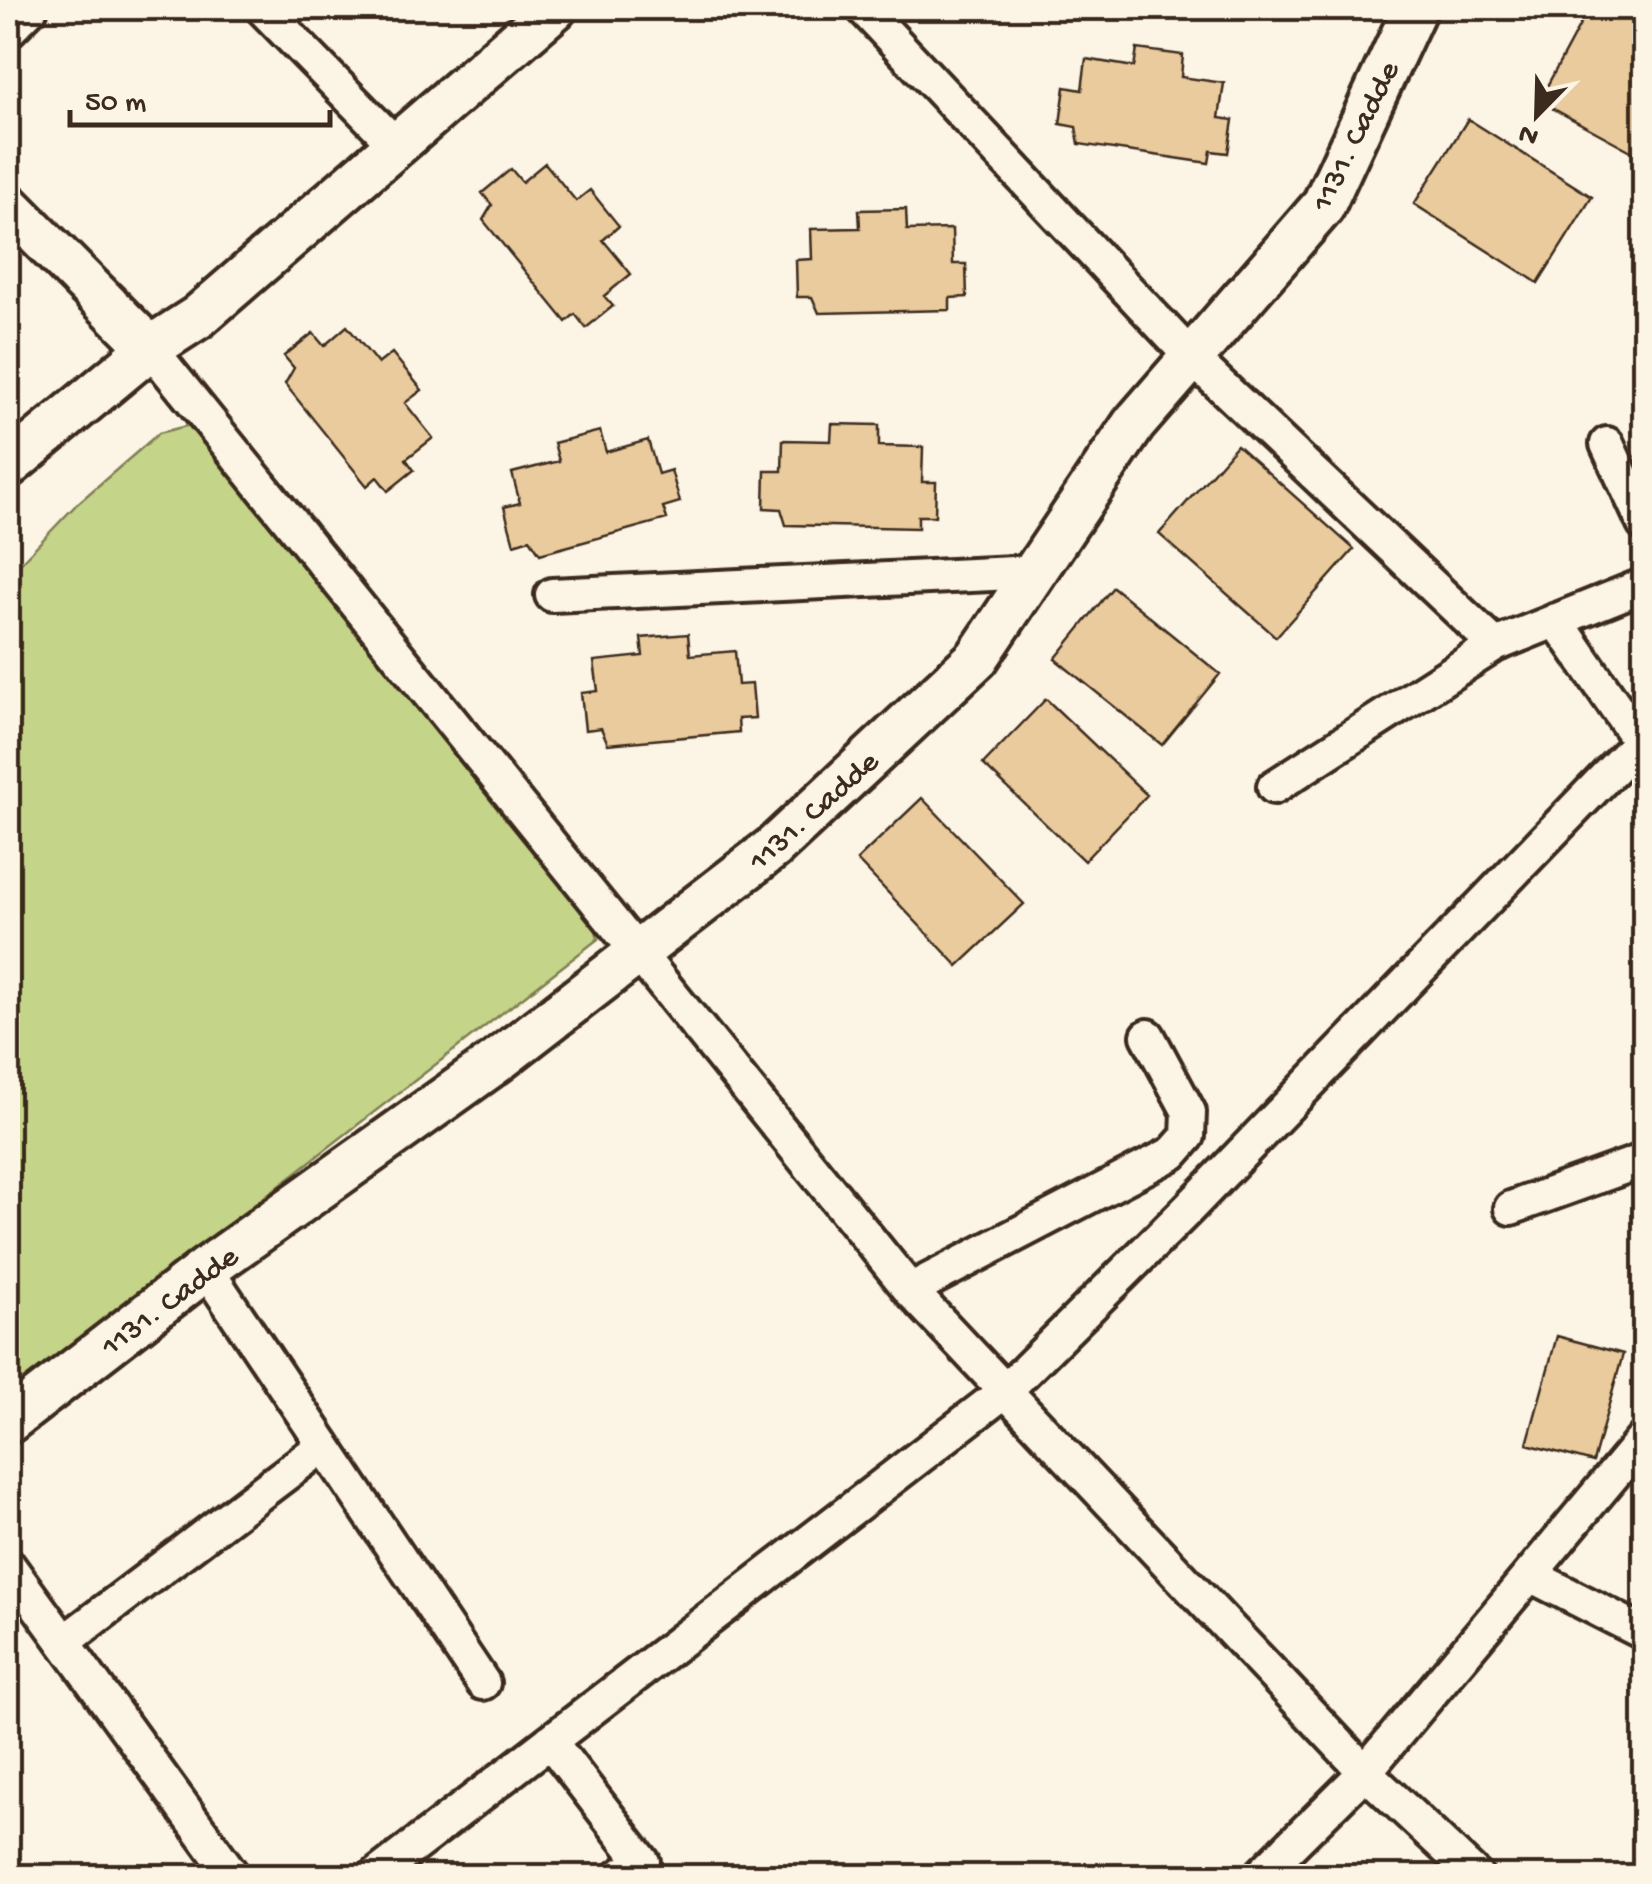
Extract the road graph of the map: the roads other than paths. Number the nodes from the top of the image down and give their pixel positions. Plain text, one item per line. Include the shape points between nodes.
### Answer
1 (31, 8) edge
2 (262, 8) edge
3 (555, 8) edge
4 (863, 8) edge
5 (1414, 8) edge
6 (8, 31) edge
7 (396, 145) junction
8 (8, 205) edge
9 (150, 348) junction
10 (1192, 358) junction
11 (1607, 444) dead end
12 (8, 466) edge
13 (1644, 524) edge
14 (1035, 572) junction
15 (1644, 584) edge
16 (552, 596) dead end
17 (1556, 620) junction
18 (1495, 645) junction
19 (1643, 742) edge
20 (1274, 787) dead end
21 (636, 954) junction
22 (1148, 1036) dead end
23 (1644, 1160) edge
24 (1511, 1208) dead end
25 (206, 1268) junction
26 (910, 1290) junction
27 (1006, 1391) junction
28 (8, 1422) edge
29 (1644, 1438) edge
30 (324, 1445) junction
31 (8, 1565) edge
32 (1530, 1575) junction
33 (1644, 1633) edge
34 (64, 1642) junction
35 (484, 1682) dead end
36 (550, 1741) junction
37 (1365, 1772) junction
38 (233, 1876) edge
39 (376, 1876) edge
40 (620, 1876) edge
41 (1260, 1876) edge
42 (1476, 1876) edge

1 - 6 street
2 - 7 street
3 - 7 street
4 - 10 street
5 - 10 street, 1131. Cadde via 1323,206
7 - 9 street via 198,317
8 - 9 street
9 - 12 street
9 - 21 street
10 - 14 street, 1131. Cadde via 1134,424
10 - 18 street
11 - 13 street
14 - 16 street
14 - 21 street, 1131. Cadde via 977,658 773,848
15 - 17 street
17 - 18 street
17 - 19 street
18 - 20 street
19 - 27 street
21 - 25 street, 1131. Cadde
21 - 26 street
22 - 26 street via 1189,1112 1188,1136 1173,1154
23 - 24 street
25 - 28 street, 1131. Cadde
25 - 30 street
26 - 27 street
27 - 36 street
27 - 37 street
29 - 32 street
30 - 34 street
30 - 35 street
31 - 34 street
32 - 33 street
32 - 37 street
34 - 38 street
36 - 39 street
36 - 40 street via 642,1862
37 - 41 street
37 - 42 street

